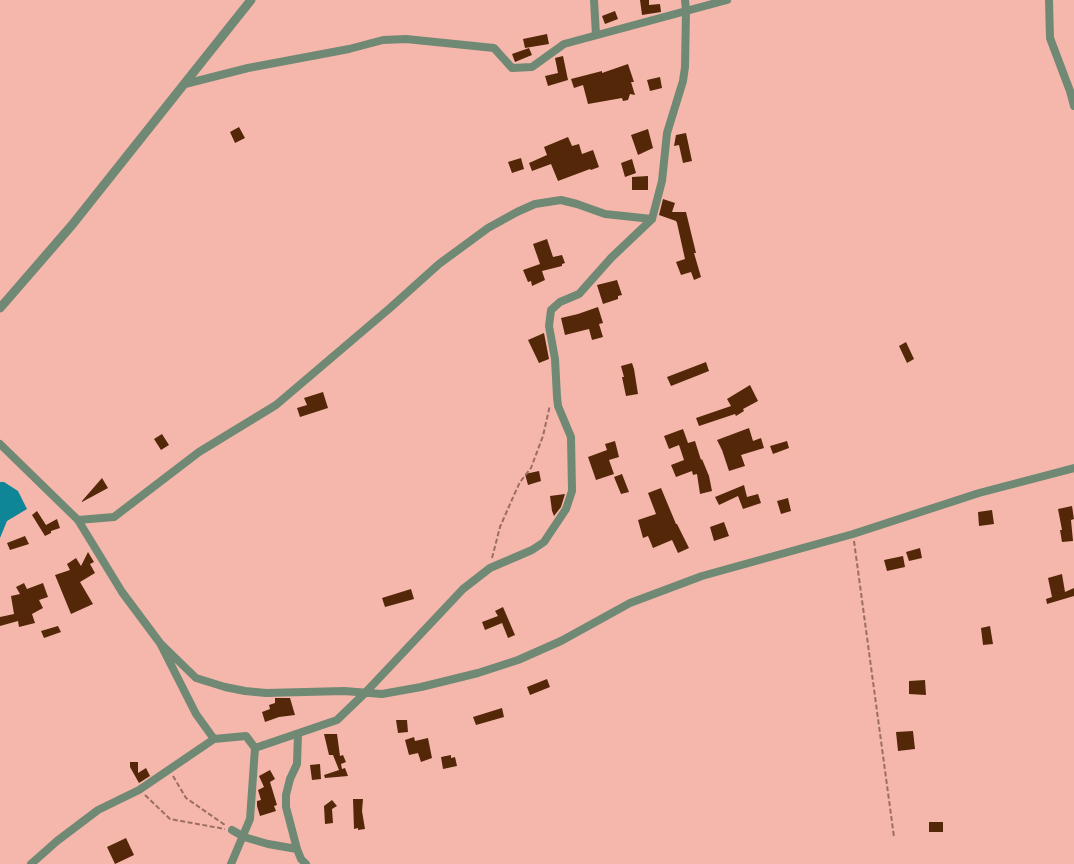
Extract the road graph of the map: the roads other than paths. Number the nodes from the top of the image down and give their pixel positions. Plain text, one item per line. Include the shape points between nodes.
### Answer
1 (252, 0) edge
2 (594, 0) edge
3 (685, 0) edge
4 (727, 0) edge
5 (1049, 0) edge
6 (686, 11) junction
7 (596, 35) junction
8 (185, 84) junction
9 (1074, 106) edge
10 (652, 219) junction
11 (0, 308) edge
12 (0, 444) edge
13 (1074, 468) edge
14 (78, 520) junction
15 (160, 643) junction
16 (365, 693) junction
17 (298, 734) junction
18 (214, 739) junction
19 (255, 748) junction
20 (232, 830) road end
21 (244, 836) junction
22 (297, 849) junction
23 (31, 864) edge
24 (231, 864) edge
25 (306, 864) edge

1 - 8 street
2 - 7 street
3 - 6 street
4 - 6 street
5 - 9 street via 1050,38
6 - 7 street
6 - 10 street via 683,81 667,133 662,182
7 - 8 street via 564,44 532,67 512,68 494,48 406,39 382,40
8 - 11 street via 72,225
10 - 14 street via 605,214 561,200 535,204 517,212 488,228 439,264 276,405 199,452 114,516
10 - 16 street via 578,294 560,302 552,310 549,326 558,406 571,437 570,501 544,542 490,568 463,589
12 - 14 street
13 - 16 street via 702,576 630,603 561,641 478,673 382,694
14 - 15 street via 122,592
15 - 16 street via 196,678 225,687 266,693
15 - 18 street via 196,714
16 - 17 street via 337,720
17 - 19 street
17 - 22 street via 296,764 286,795
18 - 19 street via 246,736
18 - 23 street via 139,790 98,810
19 - 21 street via 250,818
20 - 21 street
21 - 22 street
21 - 24 street
22 - 25 street

